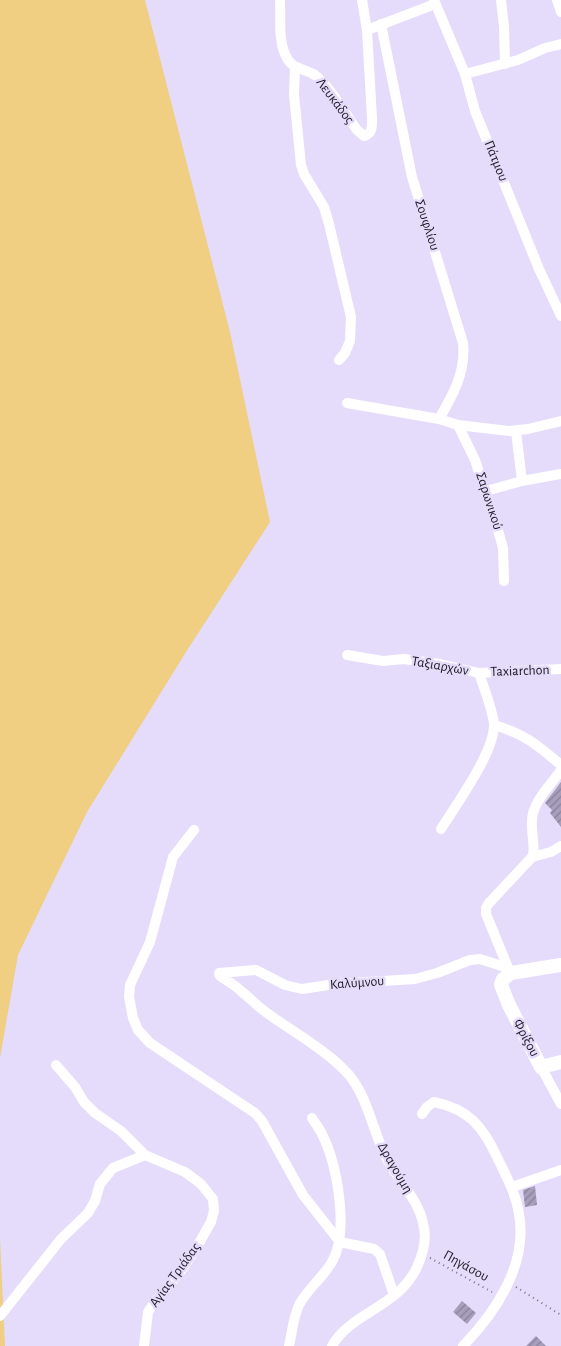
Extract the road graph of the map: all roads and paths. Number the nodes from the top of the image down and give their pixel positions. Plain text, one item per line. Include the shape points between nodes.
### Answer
1 (280, 0) edge
2 (362, 0) edge
3 (501, 0) edge
4 (557, 0) edge
5 (434, 2) edge
6 (561, 12) edge
7 (382, 24) junction
8 (367, 30) junction
9 (561, 44) edge
10 (505, 64) junction
11 (295, 67) junction
12 (465, 74) junction
13 (561, 316) edge
14 (339, 360) dead end
15 (347, 403) dead end
16 (439, 419) junction
17 (561, 421) edge
18 (458, 425) junction
19 (516, 431) junction
20 (561, 474) edge
21 (522, 481) junction
22 (486, 491) junction
23 (504, 581) dead end
24 (346, 655) dead end
25 (561, 670) edge
26 (479, 673) junction
27 (494, 725) junction
28 (561, 765) edge
29 (561, 770) edge
30 (441, 829) dead end
31 (194, 830) dead end
32 (561, 846) edge
33 (532, 857) junction
34 (560, 966) edge
35 (510, 970) junction
36 (229, 983) joint
37 (561, 1062) edge
38 (56, 1065) dead end
39 (541, 1067) junction
40 (561, 1104) edge
41 (422, 1114) dead end
42 (312, 1118) dead end
43 (145, 1155) junction
44 (561, 1170) edge
45 (512, 1186) junction
46 (340, 1242) junction
47 (422, 1253) junction
48 (508, 1282) junction
49 (394, 1295) junction
50 (500, 1297) junction
51 (561, 1314) edge
52 (0, 1316) edge
53 (144, 1346) edge
54 (289, 1346) edge
55 (332, 1346) edge
56 (463, 1346) edge

1 - 11 street via 282,47
2 - 8 street, Λευκάδος
3 - 10 street
4 - 6 street
5 - 7 street, Πάτμου
5 - 12 street, Πάτμου
7 - 8 street, Πάτμου
7 - 16 street, Σουφλίου via 412,178 463,343 460,379
8 - 11 street, Λευκάδος via 372,118 367,135 360,134 322,81
9 - 10 street
10 - 12 street
11 - 14 street via 294,95 301,165 324,207 351,317 350,341
12 - 13 street, Πάτμου via 475,111
15 - 16 street
16 - 18 street
17 - 19 street
18 - 19 street
18 - 22 street, Σαρωνικού
19 - 21 street
20 - 21 street
21 - 22 street
22 - 23 street, Σαρωνικού via 503,548
24 - 26 street, Ταξιαρχών via 383,661 404,659
25 - 26 street, Taxiarchon
26 - 27 street, Ταξιαρχών
27 - 28 street via 527,738
27 - 30 street via 485,757
29 - 33 street via 535,806
31 - 46 street via 173,857 150,942 130,985 133,1018 138,1030 150,1043 262,1121 304,1195
32 - 33 street
33 - 35 street via 486,908
34 - 35 street
35 - 36 street, Καλύμνου via 480,958 415,979 302,988 256,970 219,973
35 - 39 street, Φρίξου via 503,979 502,992
36 - 47 street, Δραγούμη via 349,1074 386,1158 421,1214 424,1228
37 - 39 street
38 - 43 street via 84,1102 121,1130
39 - 40 street, Φρίξου
41 - 45 street via 434,1102 464,1112 486,1138
42 - 46 street via 328,1147 336,1180 342,1221
43 - 52 street via 113,1168 100,1184 88,1213 61,1239
43 - 53 street, Αγίας Τριάδας via 185,1172 201,1184 213,1200 214,1211 196,1250 148,1312
44 - 45 street
45 - 48 street via 520,1215 521,1241
46 - 49 street via 377,1251
46 - 54 street via 334,1259 299,1306
47 - 49 street, Δραγούμη via 412,1277
47 - 50 path, Πηγάσου
48 - 50 street
48 - 51 path
49 - 55 street, Δραγούμη via 346,1329
50 - 56 street via 486,1320

